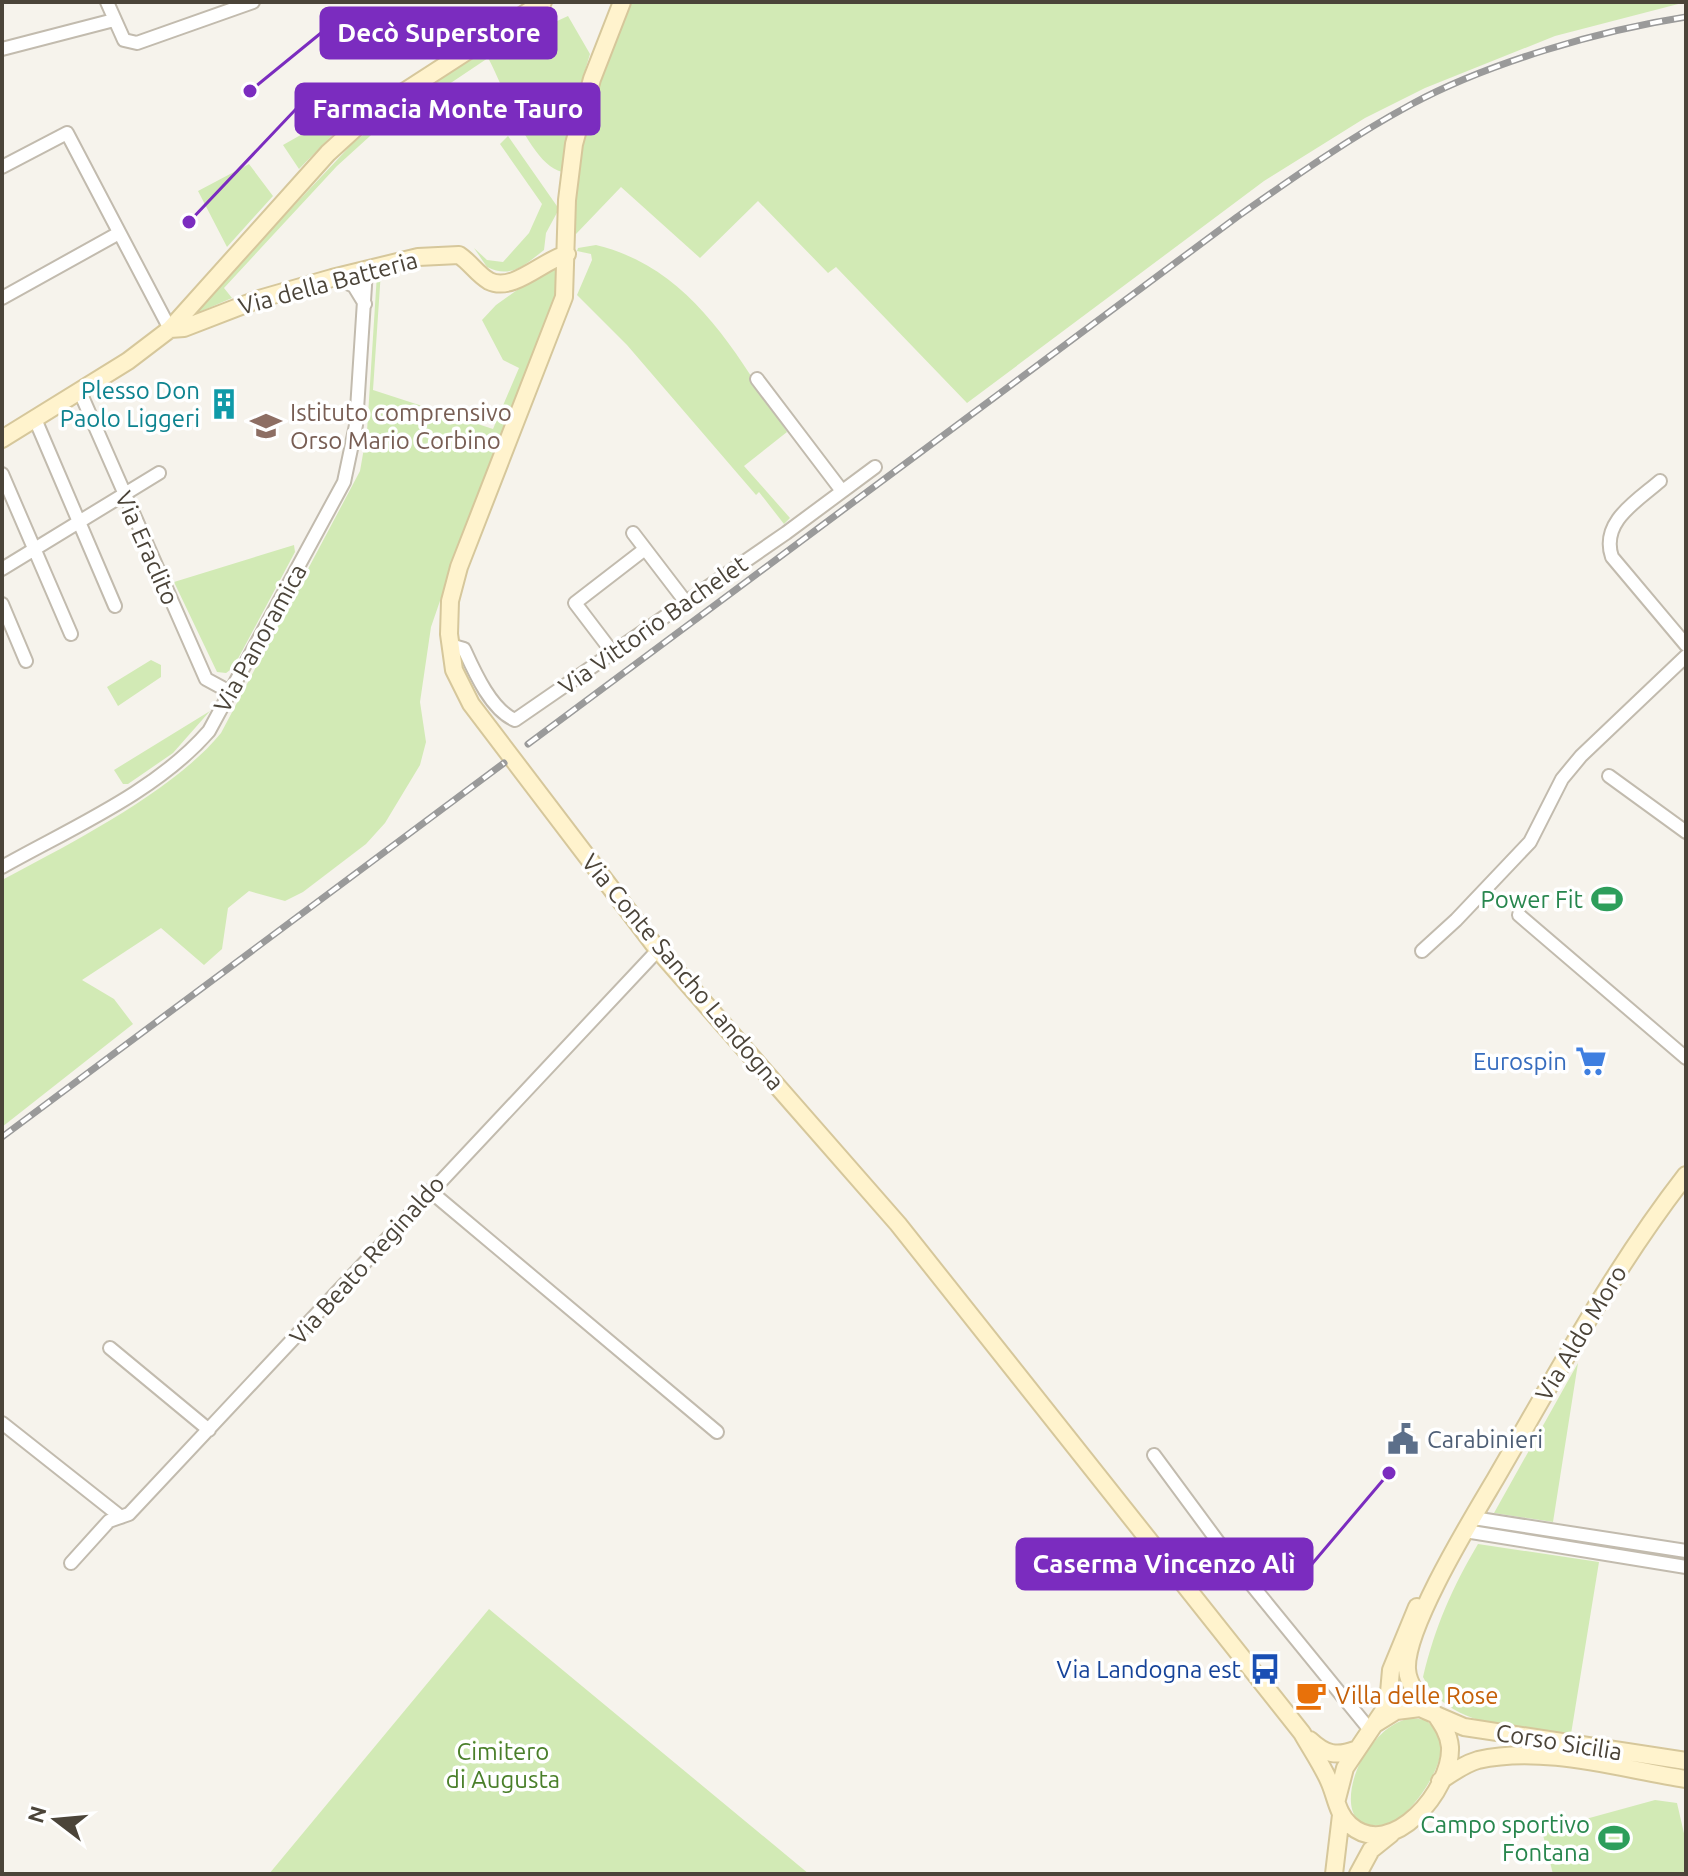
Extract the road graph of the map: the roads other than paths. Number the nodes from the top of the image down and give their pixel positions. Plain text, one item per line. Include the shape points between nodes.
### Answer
1 (107, 2) edge
2 (253, 2) edge
3 (543, 2) edge
4 (622, 2) edge
5 (114, 20) junction
6 (2, 49) edge
7 (2, 167) edge
8 (119, 233) junction
9 (567, 254) junction
10 (366, 270) junction
11 (332, 278) junction
12 (2, 298) edge
13 (365, 305) junction
14 (170, 329) junction
15 (757, 379) dead end
16 (80, 392) junction
17 (35, 419) junction
18 (2, 439) edge
19 (875, 467) dead end
20 (159, 473) dead end
21 (2, 474) edge
22 (1660, 481) dead end
23 (842, 491) junction
24 (124, 494) junction
25 (79, 522) junction
26 (633, 533) dead end
27 (35, 549) junction
28 (645, 549) junction
29 (2, 569) edge
30 (685, 601) junction
31 (2, 604) edge
32 (115, 606) dead end
33 (71, 634) dead end
34 (1686, 643) edge
35 (450, 645) junction
36 (613, 653) junction
37 (1686, 656) edge
38 (26, 661) dead end
39 (230, 692) junction
40 (1609, 776) dead end
41 (1686, 832) edge
42 (2, 867) edge
43 (1519, 915) dead end
44 (658, 950) junction
45 (1422, 951) dead end
46 (1686, 1058) edge
47 (1686, 1175) edge
48 (430, 1191) junction
49 (110, 1348) dead end
50 (2, 1423) edge
51 (209, 1430) junction
52 (717, 1432) dead end
53 (1154, 1455) dead end
54 (121, 1517) junction
55 (1469, 1524) junction
56 (1686, 1551) edge
57 (71, 1563) dead end
58 (1686, 1567) edge
59 (1438, 1581) junction
60 (1432, 1712) junction
61 (1372, 1727) junction
62 (1302, 1733) junction
63 (1355, 1750) junction
64 (1686, 1761) edge
65 (1686, 1779) edge
66 (1440, 1781) junction
67 (1339, 1808) junction
68 (1391, 1834) junction
69 (1334, 1874) edge
70 (1358, 1874) edge

1 - 5 street
2 - 5 street via 137,43 124,40
3 - 14 main road via 373,112 328,153
4 - 9 main road, Via Conte Sancho Landogna via 574,144
5 - 6 street
7 - 8 street via 67,133
8 - 12 street
8 - 14 street
9 - 10 main road, Via della Batteria via 500,284 459,255 418,257
9 - 35 main road, Via Conte Sancho Landogna via 564,297 459,567 450,601
10 - 11 main road, Via della Batteria
10 - 13 street, Via Panoramica
11 - 13 street via 354,286
11 - 14 main road, Via della Batteria
13 - 39 street, Via Panoramica via 356,425 344,482
14 - 16 main road
15 - 23 street
16 - 17 main road
16 - 24 street, Via Eraclito
17 - 18 main road
17 - 25 street
19 - 23 street, Via Vittorio Bachelet
20 - 24 street
21 - 27 street
22 - 34 street via 1615,521 1608,546
23 - 30 street, Via Vittorio Bachelet
24 - 25 street
24 - 39 street, Via Eraclito via 206,679
25 - 27 street
25 - 32 street
26 - 28 street
27 - 29 street
27 - 33 street
28 - 30 street
28 - 36 street via 575,603
30 - 36 street, Via Vittorio Bachelet
31 - 38 street
35 - 36 street, Via Vittorio Bachelet via 464,649 478,678 515,720
35 - 44 main road, Via Conte Sancho Landogna via 454,670 471,704
37 - 45 street via 1581,756 1562,779 1530,842
39 - 42 street, Via Panoramica via 193,750 129,794
40 - 41 street
43 - 46 street
44 - 48 street, Via Beato Reginaldo
44 - 62 main road, Via Conte Sancho Landogna via 898,1224
47 - 55 main road, Via Aldo Moro via 1642,1231
48 - 51 street, Via Beato Reginaldo
48 - 52 street
49 - 51 street
50 - 54 street
51 - 54 street, Via Beato Reginaldo
53 - 61 street via 1233,1562
54 - 57 street, Via Beato Reginaldo via 109,1521
55 - 56 street
55 - 58 street
55 - 59 main road, Via Aldo Moro
59 - 60 main road via 1407,1669 1410,1683
59 - 61 main road via 1409,1624 1391,1670 1388,1704
60 - 61 main road via 1396,1711
60 - 64 main road, Corso Sicilia via 1464,1727
60 - 66 main road via 1450,1747
61 - 63 main road
62 - 63 main road via 1324,1752
62 - 67 main road
63 - 67 main road via 1341,1777
65 - 66 main road, Corso Sicilia via 1522,1757 1479,1760
66 - 68 main road via 1404,1827
67 - 68 main road via 1366,1835
67 - 69 main road
68 - 70 main road via 1371,1850

